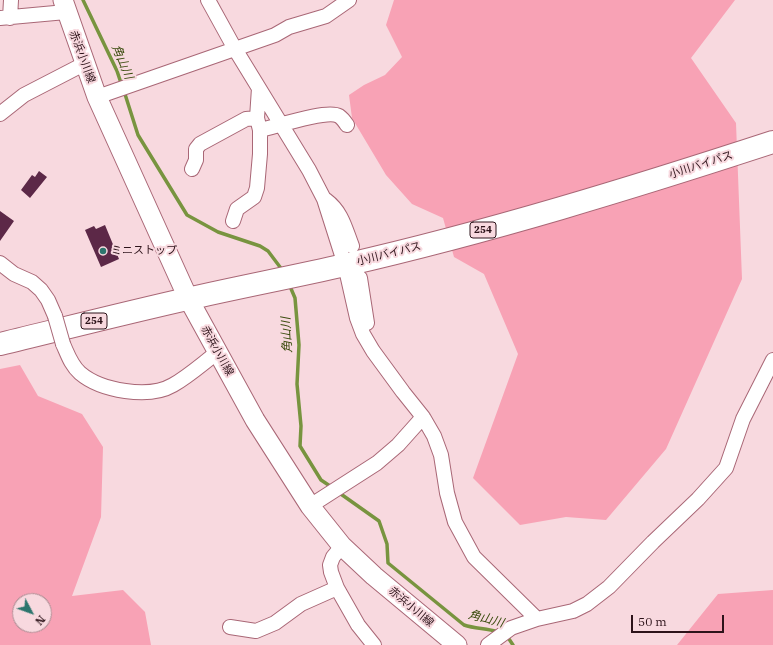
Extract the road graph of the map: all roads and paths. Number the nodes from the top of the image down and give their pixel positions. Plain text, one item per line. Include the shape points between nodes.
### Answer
1 (11, 0) edge
2 (208, 0) edge
3 (349, 0) edge
4 (64, 6) edge
5 (5, 18) edge
6 (235, 49) junction
7 (84, 64) junction
8 (259, 88) junction
9 (104, 94) junction
10 (0, 114) edge
11 (258, 124) junction
12 (281, 125) junction
13 (347, 125) dead end
14 (773, 142) edge
15 (192, 169) dead end
16 (324, 199) junction
17 (233, 221) dead end
18 (352, 263) junction
19 (0, 264) edge
20 (188, 298) junction
21 (363, 334) junction
22 (0, 344) edge
23 (218, 352) junction
24 (773, 360) edge
25 (424, 417) junction
26 (310, 506) junction
27 (342, 546) junction
28 (338, 588) junction
29 (537, 619) junction
30 (230, 627) dead end
31 (490, 643) edge
32 (374, 645) edge
33 (457, 645) edge

1 - 5 street
2 - 6 street
3 - 6 street via 326,16 289,27 275,35
4 - 5 street
4 - 7 main road, 赤浜小川線
6 - 8 street
6 - 9 street
7 - 9 main road, 赤浜小川線
7 - 10 street via 24,95
8 - 11 street
8 - 12 street
9 - 20 main road, 赤浜小川線
11 - 12 street
11 - 15 street via 246,119 200,144 196,149 196,160
11 - 17 street via 260,154 257,188 254,197 237,209
12 - 13 street via 330,114 338,116
12 - 16 street
14 - 18 highway, 小川バイパス / 254 via 522,219
16 - 18 street
16 - 18 street via 339,213
18 - 20 highway, 小川バイパス / 254
18 - 21 street via 358,318
18 - 21 street via 368,327
19 - 23 street, bridge via 41,290 55,316 72,364 89,380 132,392 161,390 173,385
20 - 22 highway, 小川バイパス / 254
20 - 23 main road, 赤浜小川線
21 - 25 street via 403,392
23 - 26 main road, 赤浜小川線 via 255,420
24 - 29 street via 743,419 726,468 698,499 609,587 587,604 573,611
25 - 26 street via 398,446 377,463
25 - 29 street via 441,455 455,522 474,557
26 - 27 main road, 赤浜小川線
27 - 28 street via 333,557 330,566
27 - 33 main road, 赤浜小川線
28 - 30 street via 301,604 275,624 256,631
28 - 32 street via 358,625
29 - 31 street via 511,628

